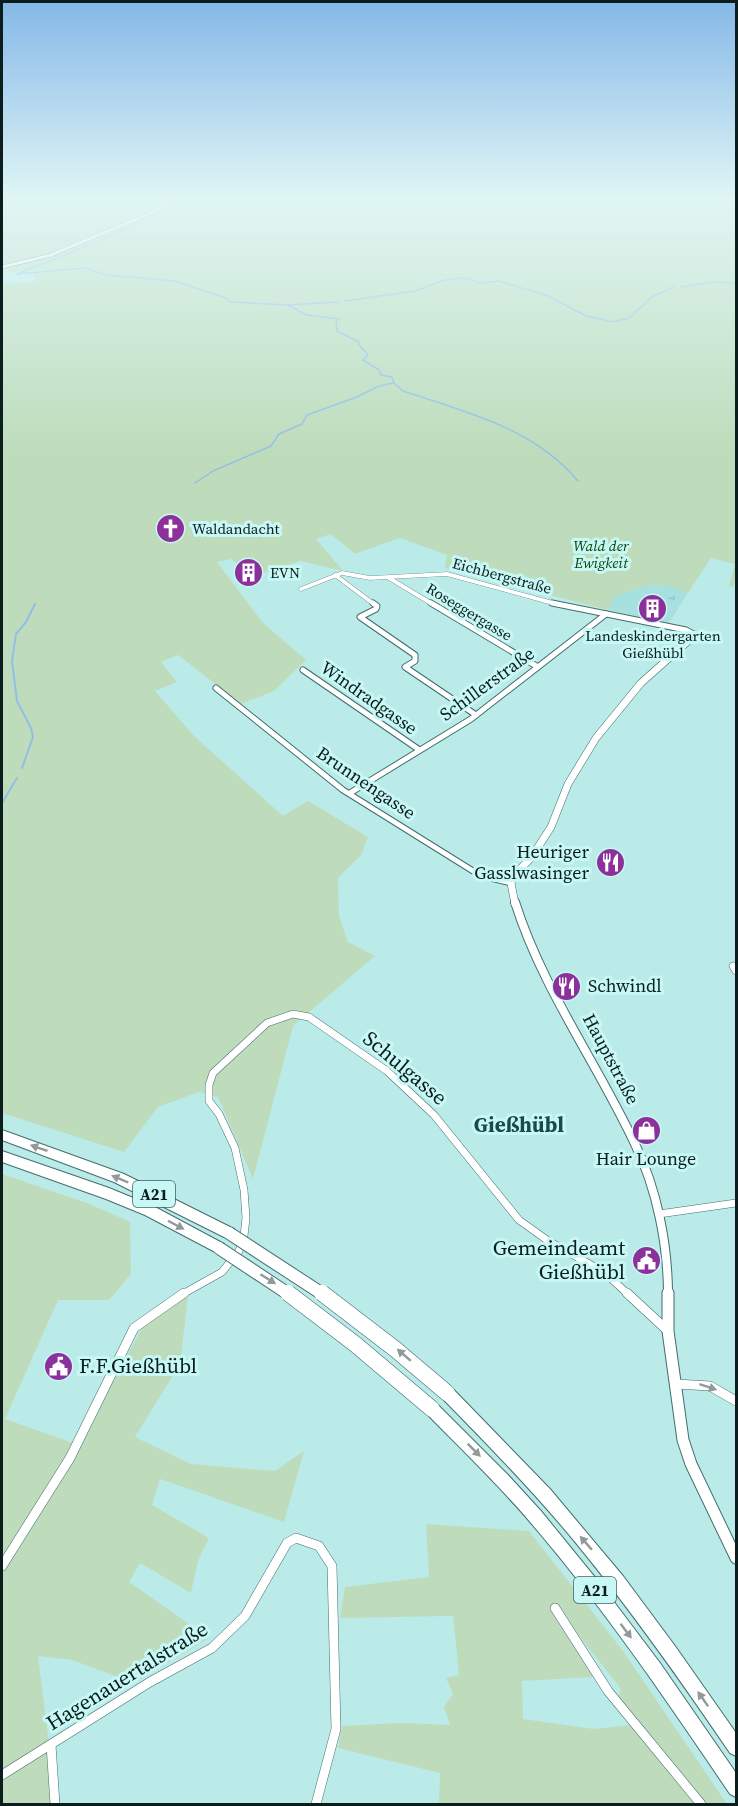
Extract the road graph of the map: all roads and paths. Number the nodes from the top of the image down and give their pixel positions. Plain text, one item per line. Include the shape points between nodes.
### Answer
1 (334, 575) junction
2 (388, 577) junction
3 (301, 589) dead end
4 (606, 614) junction
5 (695, 635) joint
6 (538, 667) junction
7 (303, 670) dead end
8 (216, 688) dead end
9 (476, 715) junction
10 (418, 749) junction
11 (350, 793) junction
12 (511, 884) junction
13 (2, 1135) edge
14 (2, 1157) edge
15 (736, 1203) edge
16 (659, 1214) junction
17 (668, 1331) junction
18 (676, 1384) junction
19 (736, 1401) edge
20 (736, 1558) edge
21 (2, 1566) edge
22 (555, 1608) dead end
23 (51, 1744) junction
24 (736, 1747) edge
25 (2, 1775) edge
26 (736, 1788) edge
27 (55, 1804) edge
28 (315, 1804) edge
29 (701, 1804) edge

1 - 2 street, Eichbergstraße
1 - 3 street, Eichbergstraße
1 - 9 street via 377,606 360,617 362,620 415,655 415,661 405,667
2 - 4 street, Eichbergstraße via 447,574
2 - 6 street, Roseggergasse
4 - 5 street, Eichbergstraße via 692,631
4 - 6 street, Schillerstraße
5 - 12 street via 641,683 596,738 568,784 551,827 531,858 514,874
6 - 9 street, Schillerstraße
7 - 10 street, Windradgasse
8 - 11 street, Brunnengasse via 271,735
9 - 10 street, Schillerstraße
10 - 11 street, Schillerstraße
11 - 12 street, Brunnengasse via 473,871
12 - 16 street, Hauptstraße via 538,960 636,1145
24 -> 13 highway, A21, bridge via 599,1558 518,1465 447,1393 392,1345 284,1265 229,1233 119,1178
14 -> 26 highway, A21, bridge via 150,1211 219,1248 273,1281 380,1361 503,1480 581,1572 663,1680
15 - 16 street
16 - 17 street, Hauptstraße via 668,1287
17 - 18 street, Hauptstraße
17 - 21 street, Schulgasse via 605,1273 519,1220 434,1115 387,1071 309,1017 293,1014 267,1023 213,1073 209,1085 209,1101 235,1148 244,1190 246,1218 239,1251 222,1272 167,1303 134,1328 70,1458
18 -> 19 street via 710,1386
18 - 20 street, Hauptstraße via 683,1440 691,1464
22 - 29 street via 608,1691
23 - 25 street, Hagenauertalstraße
23 - 27 street
23 - 28 street, Hagenauertalstraße via 212,1648 245,1616 287,1543 296,1538 326,1551 332,1566 336,1729

